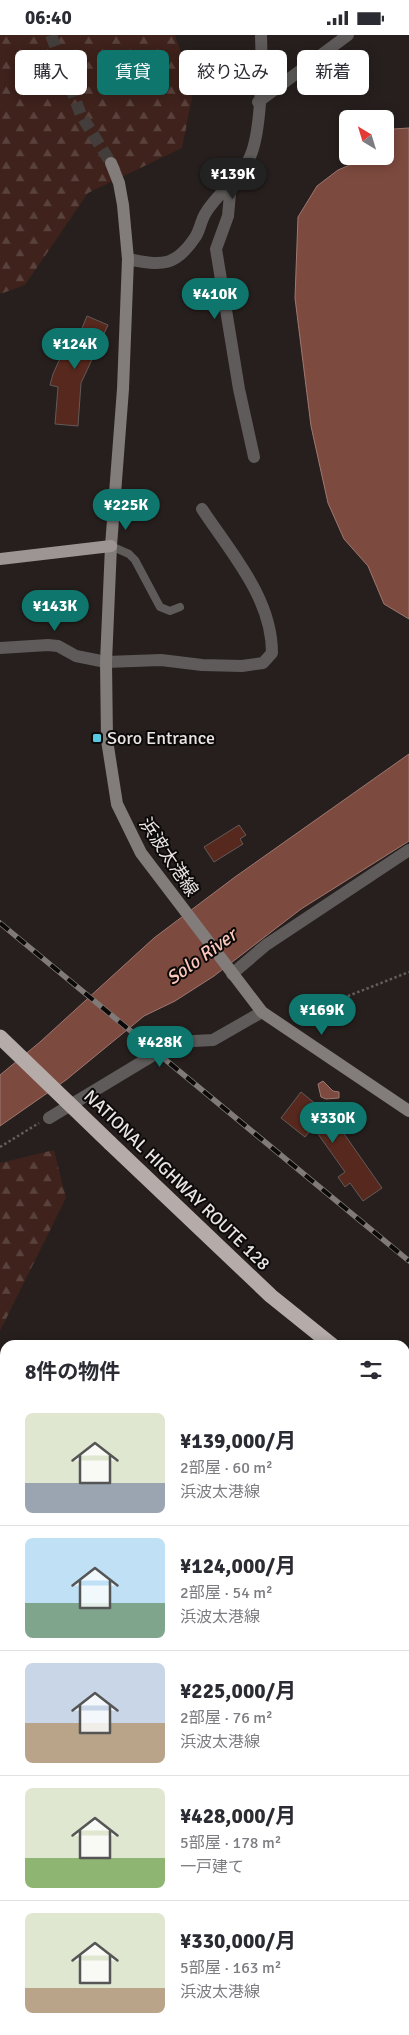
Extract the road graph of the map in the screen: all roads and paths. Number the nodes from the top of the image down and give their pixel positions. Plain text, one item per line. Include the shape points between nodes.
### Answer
1 (261, 35) edge
2 (348, 35) edge
3 (258, 102) junction
4 (111, 163) tunnel mouth
5 (231, 182) junction
6 (128, 259) junction
7 (254, 457) dead end
8 (202, 509) dead end
9 (111, 546) junction
10 (0, 559) edge
11 (180, 607) dead end
12 (0, 648) edge
13 (106, 662) junction
14 (407, 854) edge
15 (229, 971) junction
16 (409, 972) edge
17 (262, 1012) junction
18 (279, 1023) junction
19 (0, 1037) edge
20 (409, 1111) edge
21 (49, 1118) joint
22 (0, 1147) edge
23 (326, 1340) edge

1 - 3 street
2 - 3 street
3 - 5 street via 256,134 249,158
4 - 6 main road, 浜波太港線 via 123,205
5 - 6 street via 204,215 197,235 175,261 156,265
5 - 7 street via 228,216 216,249 239,389
6 - 9 main road, 浜波太港線 via 123,389
8 - 13 street via 257,590 272,638 272,653 263,663 242,666 161,661
9 - 10 main road
9 - 11 lane via 135,560 160,607 170,611
9 - 13 main road, 浜波太港線
12 - 13 street via 58,646 76,656
13 - 15 main road, 浜波太港線 via 107,740 117,804 142,853
14 - 15 street
15 - 17 main road, 浜波太港線
16 - 18 path
17 - 18 main road, 浜波太港線
17 - 21 street via 213,1040 175,1042
18 - 20 main road, 浜波太港線
19 - 23 highway, NATIONAL HIGHWAY ROUTE 128, bridge via 271,1296
21 - 22 path

